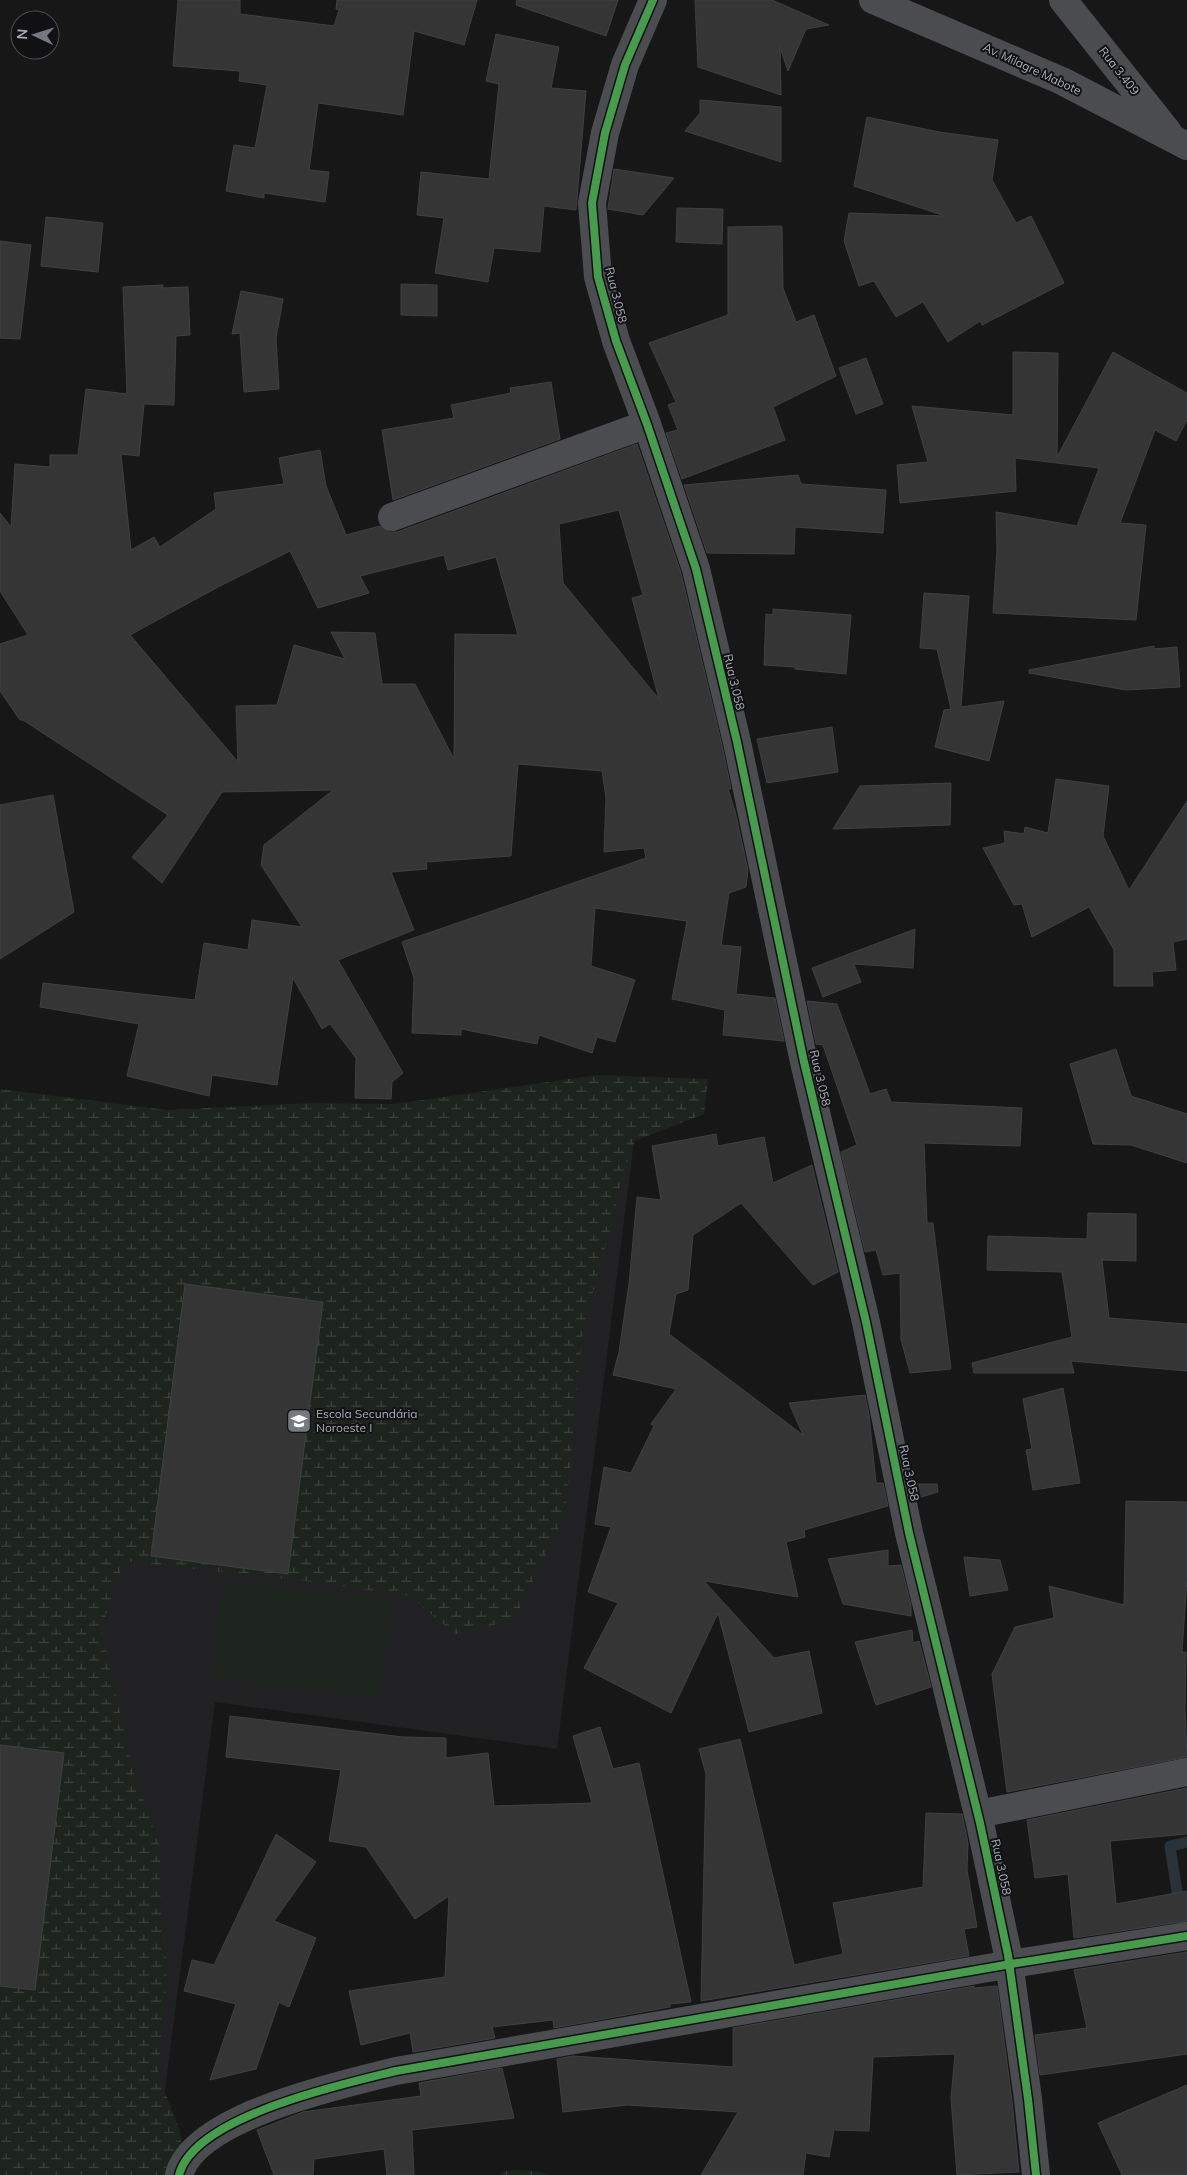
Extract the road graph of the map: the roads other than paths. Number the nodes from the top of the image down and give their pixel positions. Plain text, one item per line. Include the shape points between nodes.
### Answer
1 (653, 0) edge
2 (873, 0) edge
3 (1063, 0) edge
4 (1181, 144) edge
5 (647, 424) junction
6 (392, 517) dead end
7 (1187, 1772) edge
8 (978, 1814) junction
9 (1187, 1936) edge
10 (1009, 1964) junction
11 (179, 2175) edge
12 (1036, 2175) edge

1 - 5 street, Rua 3.058 via 625,65 605,132 592,203 598,276 616,341
2 - 4 street, Av. Milagre Mabote via 1062,81
3 - 4 street, Rua 3.409
5 - 6 street
5 - 8 street, Rua 3.058 via 696,569 737,742 804,1062 866,1322 909,1533
7 - 8 street
8 - 10 street, Rua 3.058
9 - 10 street
10 - 11 street via 396,2071 304,2094 217,2133 193,2151
10 - 12 street, Rua 3.058

